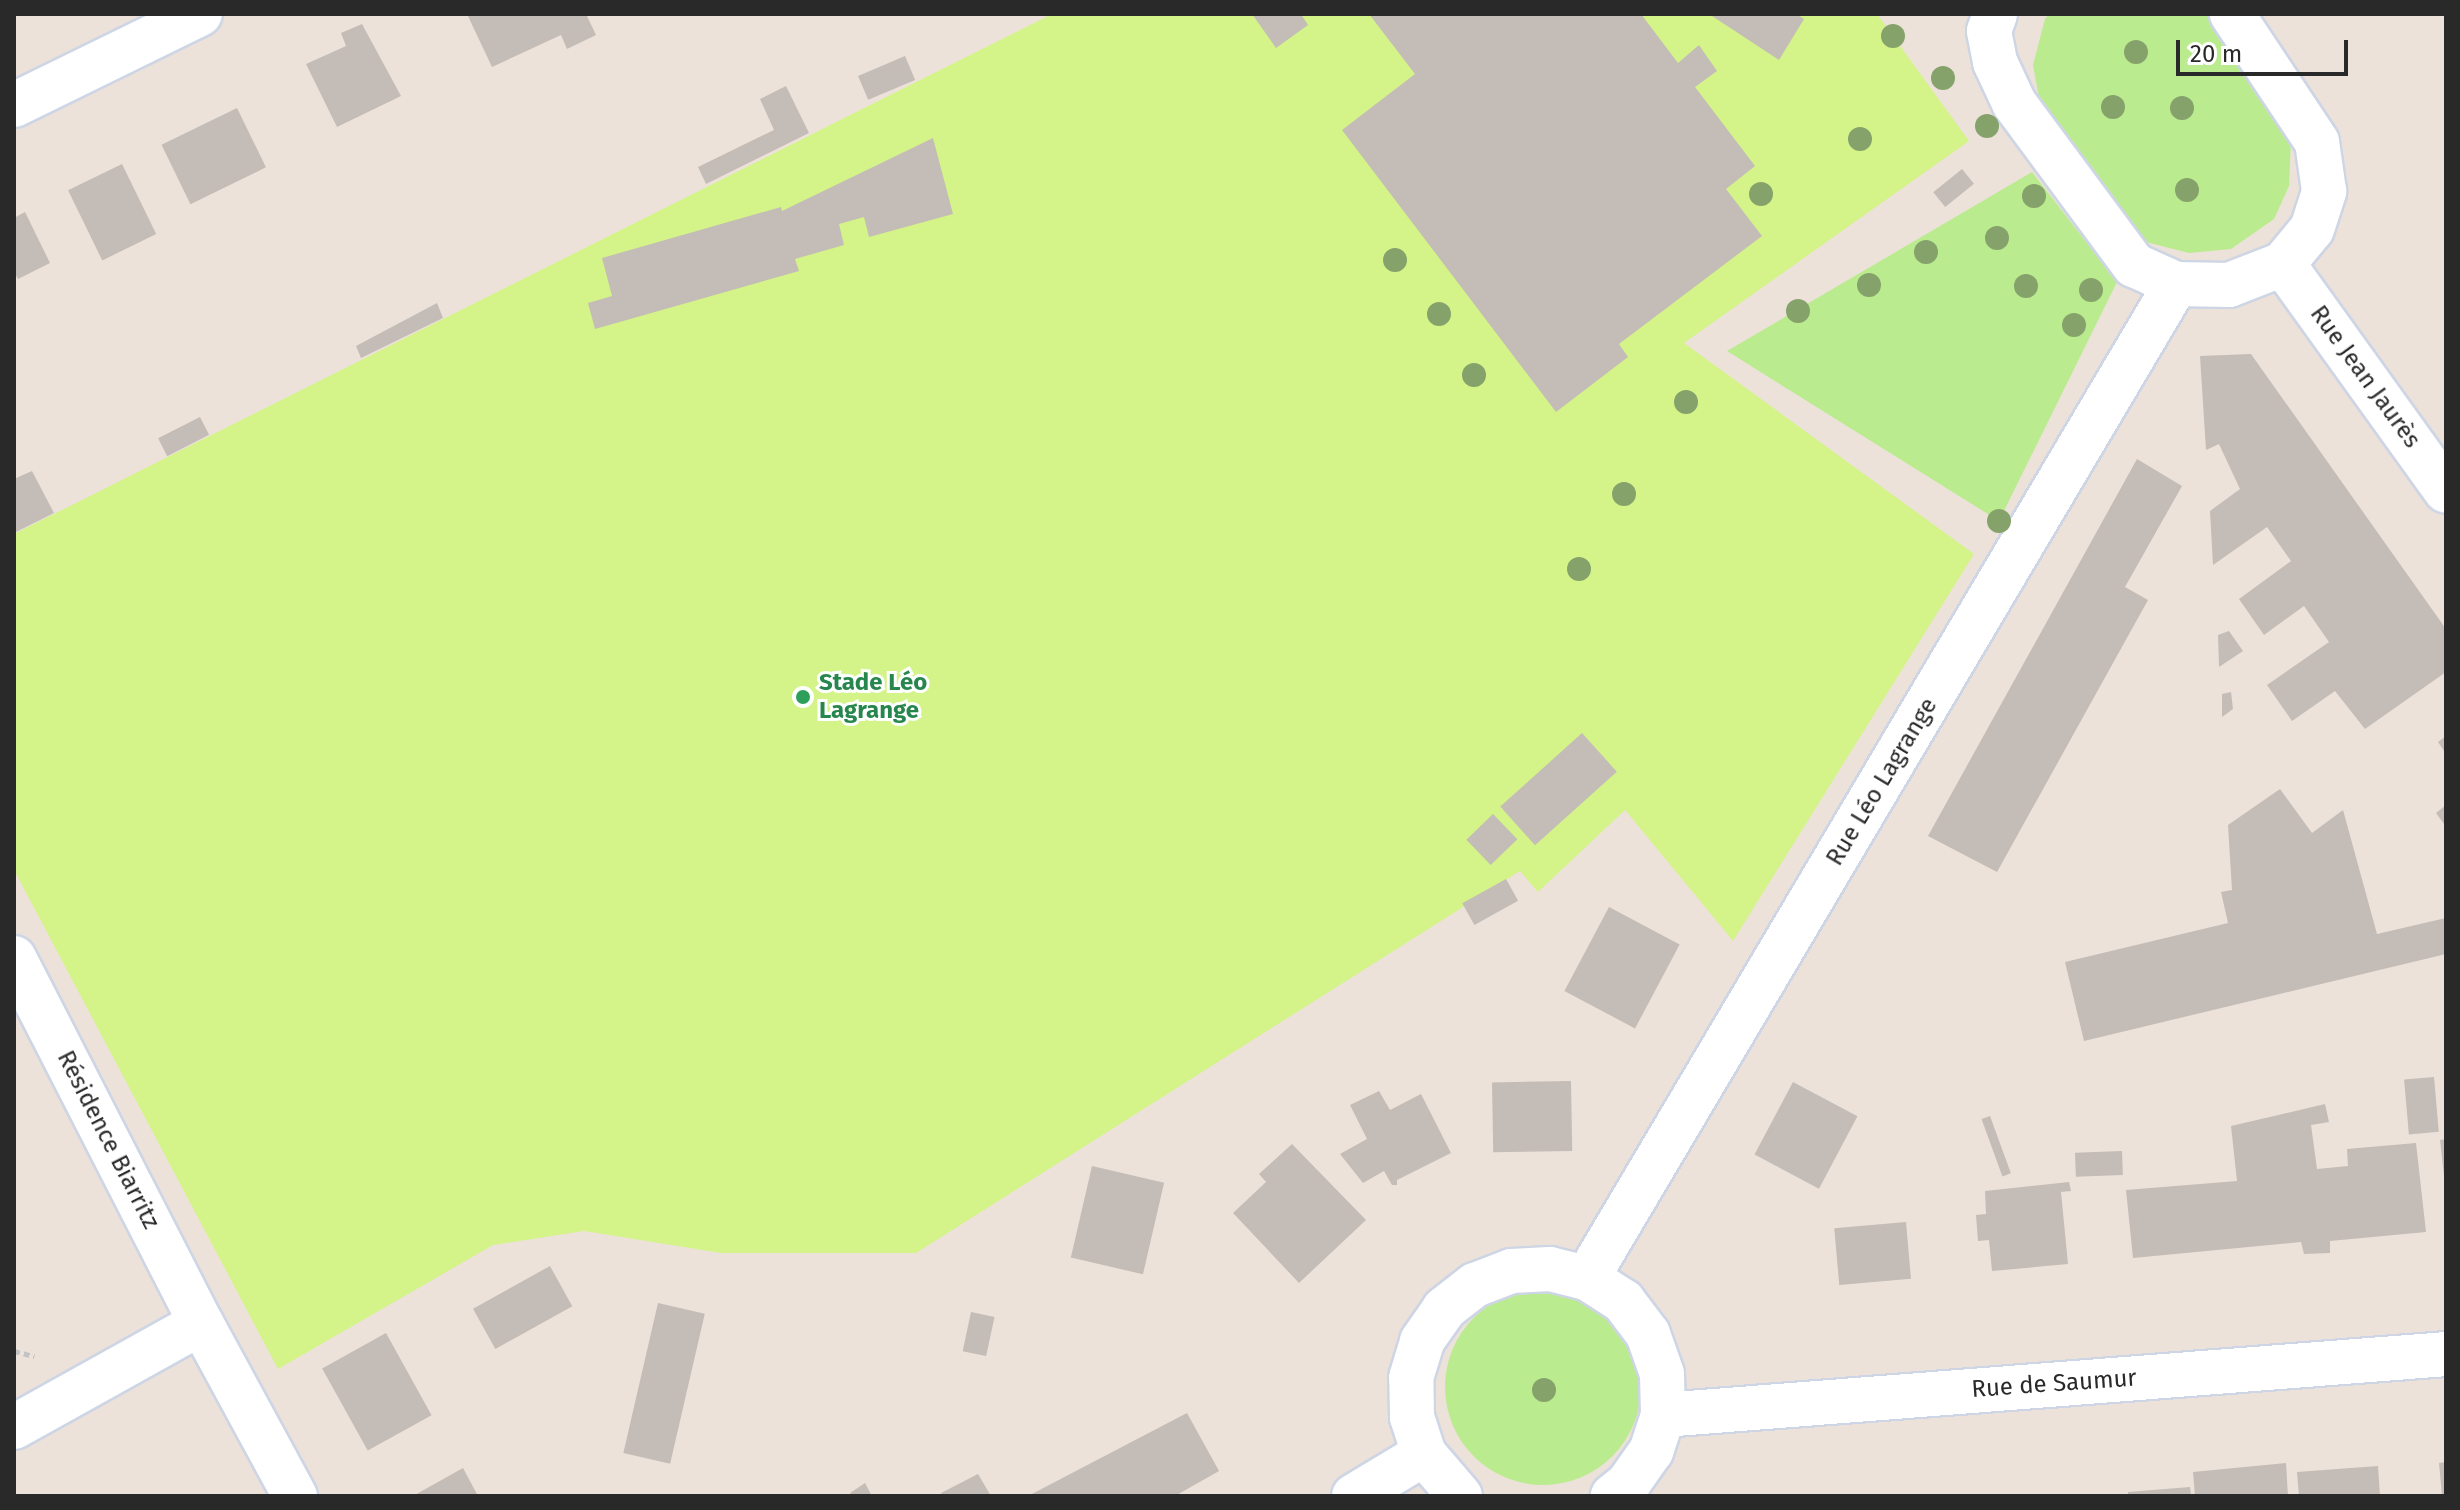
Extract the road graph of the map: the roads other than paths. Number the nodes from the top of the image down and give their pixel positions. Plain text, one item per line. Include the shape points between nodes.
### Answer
1 (200, 14) edge
2 (2232, 14) edge
3 (1983, 20) edge
4 (14, 105) edge
5 (2283, 264) junction
6 (2176, 284) junction
7 (2446, 491) edge
8 (14, 958) edge
9 (1587, 1278) junction
10 (201, 1323) junction
11 (2446, 1354) edge
12 (1663, 1415) junction
13 (14, 1427) edge
14 (1424, 1454) junction
15 (295, 1496) edge
16 (1354, 1496) edge
17 (1460, 1496) edge
18 (1613, 1496) edge

1 - 4 street
2 - 5 street via 2317,142 2324,191 2312,229
3 - 6 street via 2014,103 2134,265
5 - 6 street via 2229,285
5 - 7 street, Rue Jean Jaurès
6 - 9 street, Rue Léo Lagrange
8 - 10 street, Résidence Biarritz
9 - 12 street via 1623,1301 1648,1334 1662,1374
9 - 14 street via 1550,1269 1511,1271 1475,1285 1444,1309 1422,1341 1411,1378 1412,1417
10 - 13 street
10 - 15 street, Résidence Biarritz
11 - 12 street, Rue de Saumur
12 - 18 street via 1651,1451
14 - 16 street
14 - 17 street

